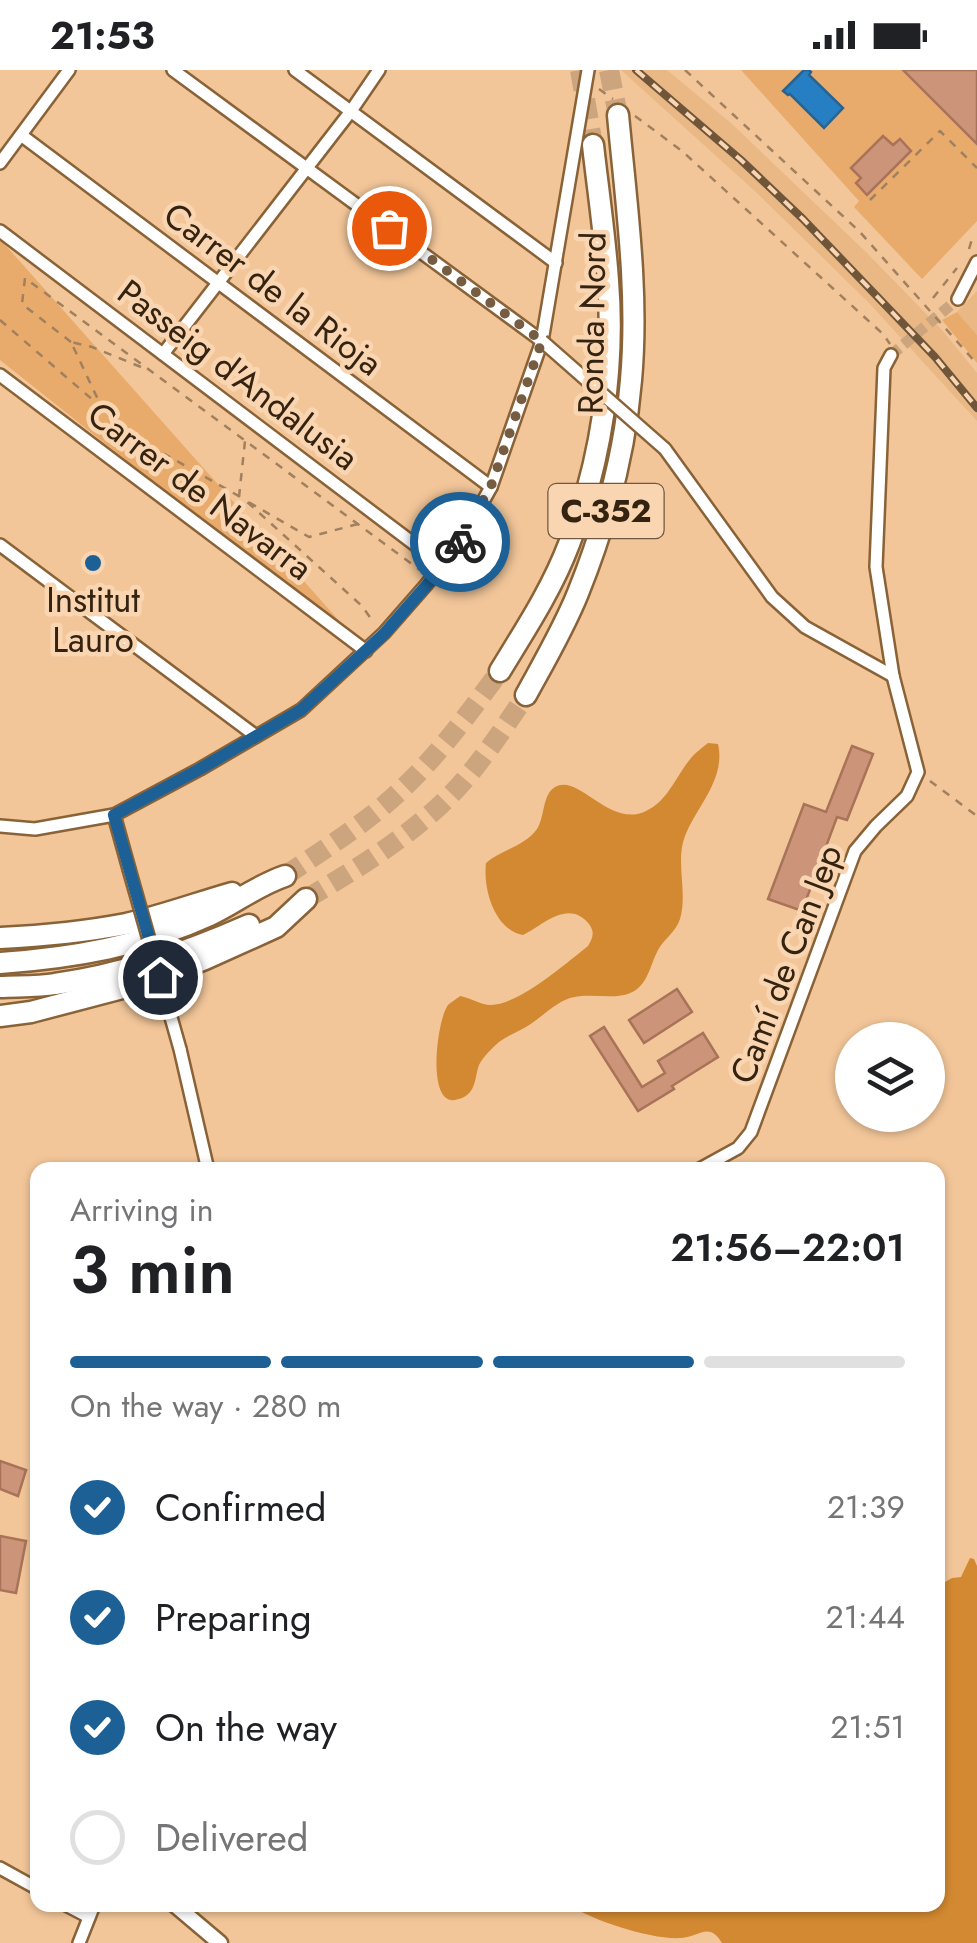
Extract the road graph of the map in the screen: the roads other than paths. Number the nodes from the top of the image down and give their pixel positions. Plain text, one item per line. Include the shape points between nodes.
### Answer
1 (69, 70) edge
2 (173, 70) edge
3 (294, 70) edge
4 (380, 70) edge
5 (587, 75) edge
6 (623, 111) tunnel mouth
7 (351, 112) junction
8 (21, 135) junction
9 (593, 145) tunnel mouth
10 (0, 163) edge
11 (306, 168) junction
12 (0, 231) edge
13 (972, 259) edge
14 (556, 263) junction
15 (219, 283) junction
16 (958, 299) tunnel mouth
17 (542, 341) junction
18 (892, 351) tunnel mouth
19 (163, 354) junction
20 (0, 375) edge
21 (491, 486) junction
22 (0, 545) edge
23 (442, 565) junction
24 (366, 651) junction
25 (500, 671) tunnel mouth
26 (893, 676) junction
27 (526, 695) tunnel mouth
28 (256, 736) junction
29 (114, 815) junction
30 (0, 826) edge
31 (0, 938) edge
32 (0, 964) edge
33 (0, 988) edge
34 (0, 1016) edge
35 (206, 1162) edge
36 (713, 1162) edge
37 (0, 1868) edge
38 (30, 1885) edge
39 (91, 1912) edge
40 (183, 1912) edge
41 (80, 1943) edge
42 (220, 1943) edge

1 - 8 street
2 - 11 street
3 - 7 street
4 - 7 street
5 - 14 street
6 - 27 highway, Ronda Nord / C-352 via 632,311 621,446 577,596
7 - 11 street
7 - 14 street
8 - 10 street
8 - 15 street, Carrer de la Rioja
9 - 25 highway, Ronda Nord / C-352 via 608,284 599,430 569,545
11 - 15 street
11 - 17 street
12 - 19 street, Passeig d'Andalusia
13 - 16 street
14 - 17 street
15 - 19 street
15 - 21 street, Carrer de la Rioja
17 - 21 street
17 - 26 street, bridge via 666,449 772,596 805,627
18 - 26 street via 884,368 876,567
19 - 23 street, Passeig d'Andalusia
20 - 24 street, Carrer de Navarra
21 - 23 street
22 - 28 street
23 - 24 street
24 - 28 street via 301,710
26 - 36 street, Camí de Can Jep via 918,772 907,796 855,850 750,1132
28 - 29 street
29 - 30 street via 35,828
29 - 35 street, bridge
31 - 32 highway via 125,924 278,878 167,933 99,952
33 - 34 highway via 54,984 170,956 306,900 276,927 149,981
37 - 38 street
39 - 41 street
40 - 42 street

